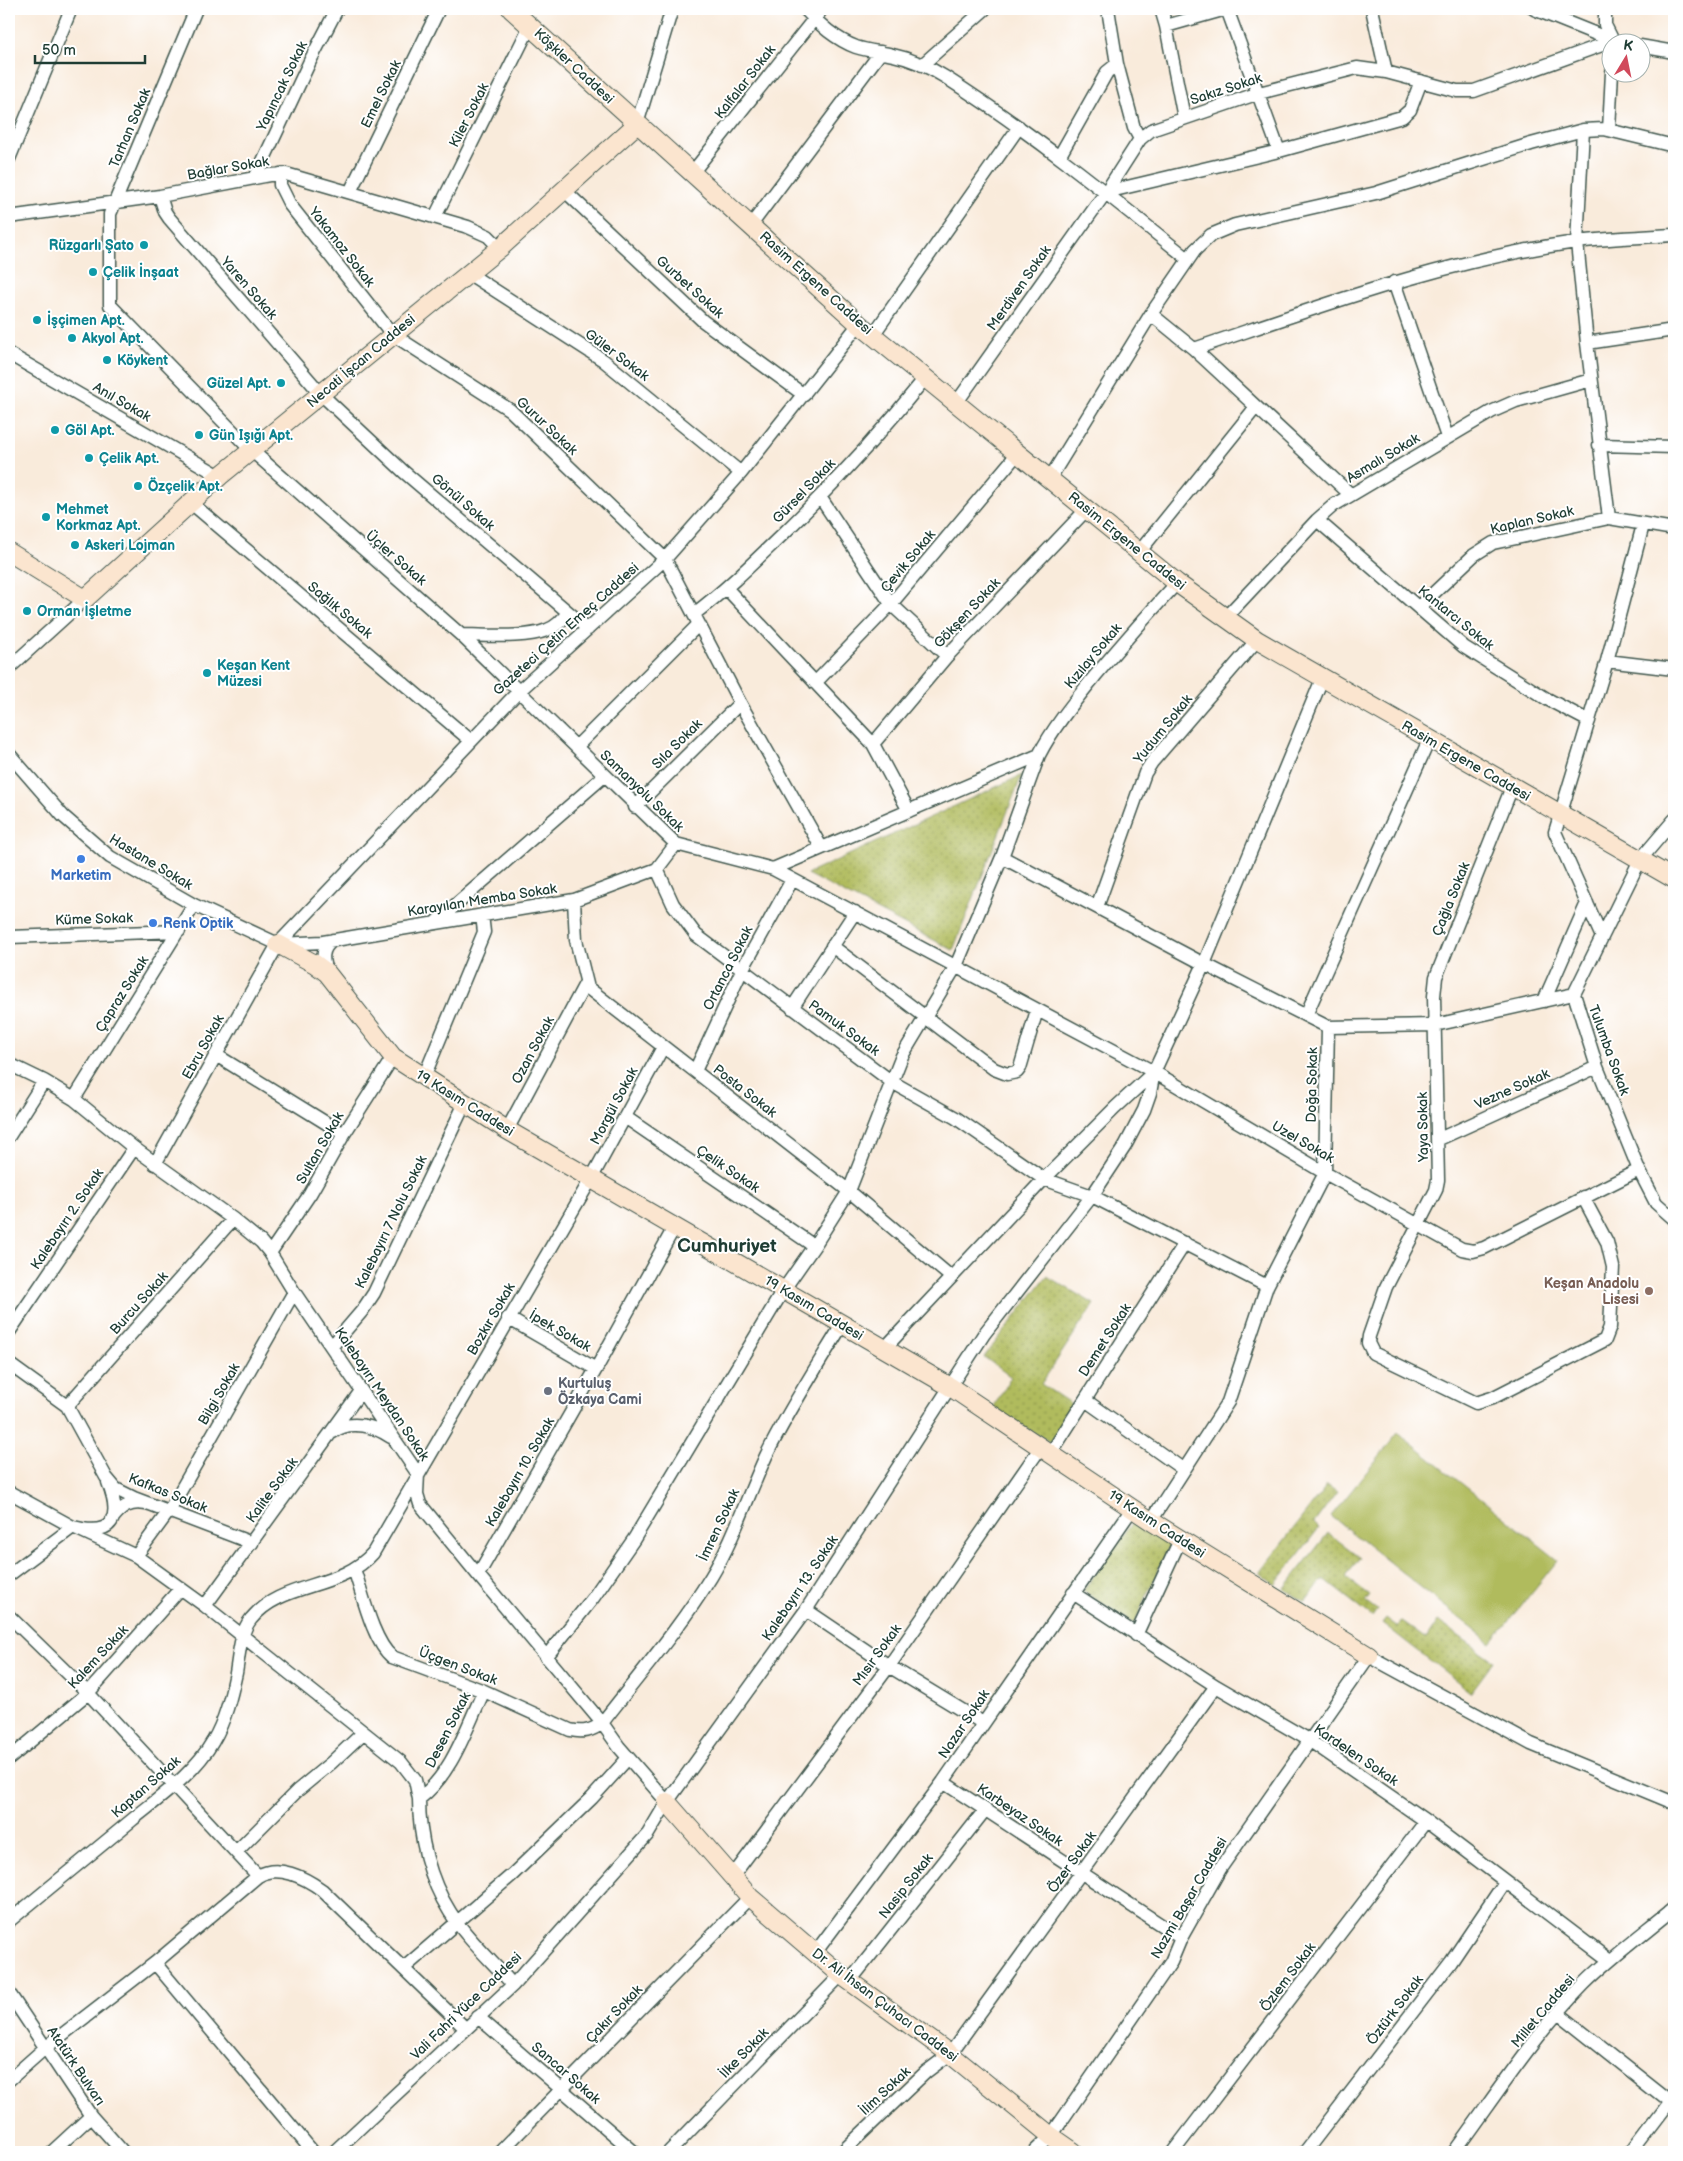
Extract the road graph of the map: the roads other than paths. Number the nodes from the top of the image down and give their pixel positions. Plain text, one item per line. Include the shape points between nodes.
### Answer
1 (70, 9) edge
2 (196, 9) edge
3 (337, 9) edge
4 (439, 9) edge
5 (511, 9) edge
6 (672, 9) edge
7 (805, 9) edge
8 (985, 9) edge
9 (1161, 9) edge
10 (1226, 9) edge
11 (1372, 9) edge
12 (1534, 9) edge
13 (1605, 9) edge
14 (1110, 10) edge
15 (818, 14) edge
16 (530, 26) junction
17 (1166, 26) junction
18 (1610, 32) edge
19 (1600, 36) edge
20 (1600, 48) edge
21 (1650, 48) edge
22 (881, 52) junction
23 (1674, 52) edge
24 (1117, 64) junction
25 (922, 65) junction
26 (1386, 72) junction
27 (1421, 81) junction
28 (1611, 82) edge
29 (1259, 93) junction
30 (1184, 118) junction
31 (637, 124) junction
32 (1019, 127) junction
33 (1583, 130) junction
34 (1608, 130) junction
35 (1140, 139) junction
36 (1674, 146) edge
37 (1279, 151) junction
38 (1059, 156) junction
39 (9, 159) edge
40 (692, 173) junction
41 (280, 174) junction
42 (255, 178) junction
43 (565, 191) junction
44 (350, 192) junction
45 (1106, 192) junction
46 (160, 196) junction
47 (115, 203) junction
48 (9, 217) edge
49 (435, 217) junction
50 (752, 225) junction
51 (1674, 235) edge
52 (1577, 242) junction
53 (500, 248) junction
54 (1188, 259) junction
55 (468, 272) junction
56 (1394, 282) junction
57 (1151, 314) junction
58 (866, 330) junction
59 (1674, 330) edge
60 (392, 334) junction
61 (1587, 343) junction
62 (1194, 349) junction
63 (9, 354) edge
64 (926, 377) junction
65 (1592, 380) junction
66 (804, 394) junction
67 (322, 395) junction
68 (956, 402) junction
69 (1256, 407) junction
70 (1447, 437) junction
71 (1599, 445) junction
72 (1674, 447) edge
73 (251, 450) junction
74 (1018, 453) junction
75 (741, 473) junction
76 (220, 476) junction
77 (1050, 478) junction
78 (1351, 494) junction
79 (820, 497) junction
80 (190, 502) junction
81 (1088, 508) junction
82 (1609, 518) junction
83 (1317, 520) junction
84 (1643, 524) junction
85 (1674, 530) edge
86 (9, 552) edge
87 (1140, 552) junction
88 (665, 559) junction
89 (9, 563) edge
90 (1177, 583) junction
91 (727, 589) junction
92 (82, 602) junction
93 (891, 604) junction
94 (1419, 607) junction
95 (568, 613) junction
96 (1226, 618) junction
97 (696, 620) junction
98 (588, 629) junction
99 (461, 635) junction
100 (1257, 640) junction
101 (946, 656) junction
102 (1607, 661) junction
103 (9, 668) edge
104 (1674, 669) edge
105 (1322, 679) junction
106 (815, 683) junction
107 (519, 690) junction
108 (740, 703) junction
109 (1589, 721) junction
110 (470, 740) junction
111 (1430, 740) junction
112 (873, 744) junction
113 (576, 747) junction
114 (9, 754) edge
115 (1039, 754) junction
116 (604, 776) junction
117 (1512, 787) junction
118 (635, 807) junction
119 (908, 811) junction
120 (1560, 814) junction
121 (1674, 820) edge
122 (676, 844) junction
123 (821, 847) junction
124 (1002, 857) junction
125 (1640, 860) junction
126 (657, 869) junction
127 (773, 869) junction
128 (1674, 879) edge
129 (792, 880) junction
130 (574, 900) junction
131 (1587, 903) junction
132 (194, 905) junction
133 (1097, 907) junction
134 (855, 912) junction
135 (482, 915) junction
136 (435, 923) junction
137 (180, 931) junction
138 (9, 937) edge
139 (1602, 937) junction
140 (332, 940) junction
141 (278, 944) junction
142 (832, 946) junction
143 (1204, 964) junction
144 (956, 966) junction
145 (742, 970) junction
146 (327, 973) junction
147 (585, 984) junction
148 (1574, 994) junction
149 (1544, 1001) junction
150 (792, 1008) junction
151 (1037, 1010) junction
152 (1306, 1015) junction
153 (925, 1016) junction
154 (1435, 1025) junction
155 (1328, 1027) junction
156 (663, 1047) junction
157 (216, 1055) junction
158 (393, 1057) junction
159 (9, 1064) edge
160 (1597, 1067) junction
161 (695, 1071) junction
162 (1154, 1072) junction
163 (424, 1077) junction
164 (44, 1081) junction
165 (892, 1082) junction
166 (74, 1099) junction
167 (465, 1102) junction
168 (625, 1117) junction
169 (507, 1130) junction
170 (344, 1134) junction
171 (9, 1136) edge
172 (1439, 1139) junction
173 (134, 1148) junction
174 (155, 1164) junction
175 (1639, 1170) junction
176 (1326, 1172) junction
177 (591, 1179) junction
178 (1044, 1179) junction
179 (849, 1191) junction
180 (1092, 1196) junction
181 (1584, 1197) junction
182 (233, 1219) junction
183 (1674, 1219) edge
184 (1417, 1225) junction
185 (675, 1226) junction
186 (1185, 1243) junction
187 (814, 1246) junction
188 (270, 1253) junction
189 (951, 1276) junction
190 (1267, 1286) junction
191 (784, 1289) junction
192 (294, 1292) junction
193 (508, 1318) junction
194 (842, 1325) junction
195 (9, 1332) edge
196 (332, 1346) junction
197 (884, 1349) junction
198 (9, 1364) edge
199 (596, 1369) junction
200 (949, 1386) junction
201 (361, 1391) junction
202 (1085, 1400) junction
203 (67, 1406) junction
204 (331, 1434) junction
205 (396, 1441) junction
206 (1046, 1450) junction
207 (1184, 1470) junction
208 (418, 1474) junction
209 (106, 1478) junction
210 (9, 1492) edge
211 (1132, 1509) junction
212 (169, 1511) junction
213 (1151, 1521) junction
214 (110, 1522) junction
215 (72, 1527) junction
216 (1180, 1540) junction
217 (107, 1542) junction
218 (252, 1544) junction
219 (136, 1556) junction
220 (354, 1569) junction
221 (9, 1575) edge
222 (478, 1575) junction
223 (180, 1589) junction
224 (1073, 1594) junction
225 (205, 1606) junction
226 (806, 1610) junction
227 (9, 1616) edge
228 (1136, 1635) junction
229 (243, 1637) junction
230 (1369, 1656) junction
231 (546, 1657) junction
232 (889, 1666) junction
233 (1216, 1686) junction
234 (484, 1690) junction
235 (88, 1693) junction
236 (602, 1723) junction
237 (983, 1723) junction
238 (363, 1732) junction
239 (1309, 1740) junction
240 (628, 1758) junction
241 (9, 1759) edge
242 (943, 1782) junction
243 (174, 1784) junction
244 (419, 1799) junction
245 (667, 1802) junction
246 (1674, 1803) edge
247 (985, 1810) junction
248 (1426, 1821) junction
249 (236, 1852) junction
250 (1081, 1874) junction
251 (258, 1876) junction
252 (732, 1877) junction
253 (1505, 1882) junction
254 (750, 1897) junction
255 (1674, 1908) edge
256 (9, 1921) edge
257 (457, 1921) junction
258 (1181, 1938) junction
259 (815, 1953) junction
260 (1610, 1960) junction
261 (155, 1963) junction
262 (404, 1968) junction
263 (845, 1978) junction
264 (513, 1984) junction
265 (9, 1994) edge
266 (1558, 2013) junction
267 (478, 2017) junction
268 (466, 2029) junction
269 (44, 2048) junction
270 (950, 2054) junction
271 (9, 2080) edge
272 (562, 2089) junction
273 (1672, 2104) edge
274 (91, 2116) junction
275 (1051, 2136) junction
276 (52, 2152) edge
277 (123, 2152) edge
278 (313, 2152) edge
279 (334, 2152) edge
280 (500, 2152) edge
281 (634, 2152) edge
282 (669, 2152) edge
283 (842, 2152) edge
284 (1034, 2152) edge
285 (1074, 2152) edge
286 (1173, 2152) edge
287 (1305, 2152) edge
288 (1454, 2152) edge
289 (1631, 2152) edge

1 - 39 street
2 - 47 street, Tarhan Sokak
3 - 42 street, Yapıncak Sokak
4 - 44 street, Emel Sokak
5 - 16 main road, Köşkler Caddesi
6 - 31 street
7 - 15 street
8 - 25 street
9 - 17 street
10 - 17 street
10 - 29 street
11 - 26 street
12 - 19 street
13 - 18 street via 1605,25
14 - 24 street
15 - 22 street via 847,43
15 - 40 street, Kalfalar Sokak
16 - 31 main road, Köşkler Caddesi
16 - 49 street, Kiler Sokak
17 - 30 street
20 - 27 street, Sakız Sokak via 1474,91 1457,91
21 - 23 street
22 - 25 street
22 - 50 street
24 - 35 street via 1134,128
24 - 38 street via 1107,72
25 - 32 street
26 - 27 street, Sakız Sokak
26 - 29 street, Sakız Sokak via 1351,69
27 - 37 street via 1410,110 1402,117
28 - 34 street
29 - 30 street, Sakız Sokak
29 - 37 street
30 - 35 street, Sakız Sokak via 1151,130
31 - 40 main road, Rasim Ergene Caddesi
31 - 43 main road, Necati İşcan Caddesi
32 - 38 street
32 - 58 street, Gazeteci Çetin Emeç Caddesi
33 - 34 street
33 - 52 street
33 - 54 street via 1376,193 1235,225 1205,239
34 - 36 street
35 - 45 street, Sakız Sokak
37 - 45 street
38 - 45 street
40 - 50 main road, Rasim Ergene Caddesi
41 - 42 street, Bağlar Sokak
41 - 44 street, Bağlar Sokak
41 - 60 street, Yakamoz Sokak via 280,185 290,206
42 - 46 street, Bağlar Sokak
43 - 53 main road, Necati İşcan Caddesi
43 - 66 street, Gurbet Sokak via 703,321
44 - 49 street, Bağlar Sokak
45 - 54 street
45 - 68 street, Merdiven Sokak
46 - 47 street, Bağlar Sokak
46 - 67 street, Yaren Sokak via 169,218
47 - 48 street, Bağlar Sokak
47 - 73 street, Tarhan Sokak via 109,223 110,304
49 - 53 street, Bağlar Sokak via 485,234
50 - 58 main road, Rasim Ergene Caddesi
51 - 52 street
52 - 56 street via 1485,259
52 - 61 street
53 - 55 main road, Necati İşcan Caddesi
54 - 57 street
55 - 60 main road, Necati İşcan Caddesi
55 - 75 street, Güler Sokak via 603,360
56 - 62 street
56 - 70 street
57 - 62 street
57 - 77 street
58 - 64 main road, Rasim Ergene Caddesi
58 - 66 street, Gazeteci Çetin Emeç Caddesi
59 - 61 street
60 - 67 main road, Necati İşcan Caddesi
60 - 88 street, Gurur Sokak via 510,410
61 - 65 street
62 - 69 street
63 - 76 street, Anıl Sokak
64 - 68 main road, Rasim Ergene Caddesi
64 - 79 street, Gürsel Sokak
65 - 70 street, Asmalı Sokak via 1504,405
65 - 71 street
66 - 75 street, Gazeteci Çetin Emeç Caddesi
67 - 73 main road, Necati İşcan Caddesi
67 - 95 street, Gönül Sokak via 404,472
68 - 74 main road, Rasim Ergene Caddesi
69 - 78 street
69 - 87 street
70 - 78 street, Asmalı Sokak
71 - 72 street
71 - 82 street
73 - 76 main road, Necati İşcan Caddesi
73 - 99 street, Üçler Sokak
74 - 77 main road, Rasim Ergene Caddesi
74 - 93 street, Çevik Sokak
75 - 88 street, Gazeteci Çetin Emeç Caddesi
76 - 80 main road, Necati İşcan Caddesi
77 - 81 main road, Rasim Ergene Caddesi
78 - 83 street, Asmalı Sokak
79 - 91 street, Gürsel Sokak
79 - 93 street
80 - 92 main road, Necati İşcan Caddesi
80 - 110 street, Sağlık Sokak
81 - 87 main road, Rasim Ergene Caddesi
81 - 101 street, Gökşen Sokak
82 - 84 street, Kaplan Sokak
82 - 94 street, Kaplan Sokak via 1493,543 1474,555
83 - 94 street, Kantarcı Sokak
83 - 96 street, Asmalı Sokak
84 - 85 street, Kaplan Sokak
84 - 102 street
86 - 92 main road
87 - 90 main road, Rasim Ergene Caddesi
88 - 97 street, Gurur Sokak
88 - 98 street, Gazeteci Çetin Emeç Caddesi
89 - 92 main road
90 - 96 main road, Rasim Ergene Caddesi
90 - 115 street, Kızılay Sokak via 1072,705
91 - 97 street, Gürsel Sokak
91 - 106 street
92 - 103 street
93 - 101 street
93 - 106 street, Çevik Sokak
94 - 109 street, Kantarcı Sokak via 1480,658
95 - 98 street, Gönül Sokak
95 - 99 street via 557,624 541,632
96 - 100 main road, Rasim Ergene Caddesi
97 - 108 street, Gurur Sokak
97 - 113 street, Gürsel Sokak
98 - 107 street, Gazeteci Çetin Emeç Caddesi
99 - 107 street, Üçler Sokak
100 - 105 main road, Rasim Ergene Caddesi
100 - 133 street, Yudum Sokak via 1145,773
101 - 112 street, Gökşen Sokak
102 - 104 street
102 - 109 street
105 - 111 main road, Rasim Ergene Caddesi
105 - 143 street
106 - 112 street
107 - 110 street, Gazeteci Çetin Emeç Caddesi
107 - 113 street, Samanyolu Sokak
108 - 118 street, Sıla Sokak
108 - 123 street, Gurur Sokak
109 - 120 street
110 - 141 street, Gazeteci Çetin Emeç Caddesi
111 - 117 main road, Rasim Ergene Caddesi
111 - 152 street
112 - 119 street
113 - 116 street, Samanyolu Sokak
114 - 132 street, Hastane Sokak via 63,816 98,847 123,866
115 - 119 street
115 - 124 street, Kızılay Sokak
116 - 118 street, Samanyolu Sokak
116 - 136 street
117 - 120 main road, Rasim Ergene Caddesi
117 - 154 street, Çağla Sokak via 1436,977
118 - 122 street, Samanyolu Sokak
119 - 123 street
120 - 125 main road, Rasim Ergene Caddesi
120 - 131 street via 1555,832
121 - 125 street, Tulumba Sokak
122 - 126 street
122 - 127 street, Samanyolu Sokak
123 - 127 street
124 - 133 street
124 - 144 street, Kızılay Sokak
125 - 128 main road, Rasim Ergene Caddesi
125 - 139 street, Tulumba Sokak
126 - 130 street, Karayılan Memba Sokak
126 - 145 street, Pamuk Sokak via 690,928 712,949
127 - 129 street, Samanyolu Sokak
129 - 134 street, Samanyolu Sokak
129 - 145 street, Ortanca Sokak
130 - 135 street, Karayılan Memba Sokak
130 - 147 street via 576,940
131 - 139 street
131 - 149 street
132 - 137 street, Çapraz Sokak
132 - 141 street, Hastane Sokak
133 - 143 street
134 - 142 street
134 - 144 street, Samanyolu Sokak
135 - 136 street, Karayılan Memba Sokak
135 - 163 street via 484,932
136 - 140 street, Karayılan Memba Sokak
137 - 138 street, Küme Sokak
137 - 166 street, Çapraz Sokak
139 - 148 street, Tulumba Sokak
140 - 141 street, Karayılan Memba Sokak
140 - 146 street via 323,953
141 - 146 main road, 19 Kasım Caddesi
141 - 157 street, Ebru Sokak
142 - 150 street
142 - 153 street
143 - 152 street
143 - 162 street
144 - 151 street, Uzel Sokak
144 - 153 street, Kızılay Sokak
145 - 150 street, Pamuk Sokak
145 - 161 street, Ortanca Sokak
146 - 158 main road, 19 Kasım Caddesi
147 - 156 street, Posta Sokak
147 - 169 street, Ozan Sokak
148 - 149 street
148 - 160 street, Tulumba Sokak
149 - 154 street
150 - 165 street, Pamuk Sokak
151 - 153 street via 1020,1068 1007,1074 994,1069
151 - 162 street, Uzel Sokak
152 - 155 street
153 - 165 street, Kızılay Sokak via 907,1046
154 - 155 street
154 - 172 street, Yaya Sokak
155 - 176 street, Doğa Sokak
156 - 161 street, Posta Sokak
156 - 168 street, Morgül Sokak
157 - 170 street
157 - 174 street, Ebru Sokak
158 - 163 main road, 19 Kasım Caddesi
158 - 170 street, Sultan Sokak
159 - 164 street, Kalebayırı Meydan Sokak
160 - 172 street, Vezne Sokak
160 - 175 street, Tulumba Sokak
161 - 179 street, Posta Sokak
162 - 176 street, Uzel Sokak
162 - 178 street
162 - 180 street, Kalebayırı 13. Sokak via 1138,1122
163 - 167 main road, 19 Kasım Caddesi
164 - 166 street, Kalebayırı Meydan Sokak
164 - 171 street
165 - 178 street, Pamuk Sokak via 977,1132
165 - 179 street, Kızılay Sokak
166 - 173 street, Kalebayırı Meydan Sokak
167 - 169 main road, 19 Kasım Caddesi
167 - 196 street, Kalebayırı 7 Nolu Sokak via 374,1293
168 - 177 street, Morgül Sokak
168 - 187 street, Çelik Sokak
169 - 177 main road, 19 Kasım Caddesi
170 - 188 street, Sultan Sokak via 310,1194
172 - 184 street, Yaya Sokak via 1436,1190
173 - 174 street, Kalebayırı Meydan Sokak
173 - 195 street, Kalebayırı 2. Sokak
174 - 182 street, Kalebayırı Meydan Sokak
175 - 181 street, Uzel Sokak
175 - 183 street, Tulumba Sokak via 1656,1203
176 - 184 street, Uzel Sokak
176 - 190 street
177 - 185 main road, 19 Kasım Caddesi
177 - 193 street, Bozkır Sokak
178 - 180 street, Pamuk Sokak
178 - 189 street
179 - 187 street, Kızılay Sokak
179 - 189 street, Posta Sokak
180 - 186 street, Pamuk Sokak
180 - 200 street, Kalebayırı 13. Sokak via 1023,1282
181 - 184 street, Uzel Sokak via 1478,1250 1462,1249
181 - 184 street, Yaya Sokak via 1612,1257 1614,1278 1608,1336 1600,1344 1482,1402 1470,1401 1378,1357 1370,1348 1369,1336 1386,1287
182 - 188 street, Kalebayırı Meydan Sokak
182 - 203 street, Burcu Sokak
185 - 191 main road, 19 Kasım Caddesi
185 - 199 street, Kalebayırı 10. Sokak
186 - 190 street, Pamuk Sokak
186 - 202 street, Demet Sokak
187 - 191 street, Kızılay Sokak
188 - 192 street, Kalebayırı Meydan Sokak
189 - 197 street
190 - 207 street via 1228,1402
191 - 194 main road, 19 Kasım Caddesi
191 - 231 street, Kızılay Sokak via 634,1539
192 - 196 street, Kalebayırı Meydan Sokak
192 - 212 street, Bilgi Sokak
193 - 199 street, İpek Sokak
193 - 208 street, Bozkır Sokak
194 - 197 main road, 19 Kasım Caddesi
194 - 236 street, İmren Sokak via 774,1440 740,1521 712,1576
196 - 201 street, Kalebayırı Meydan Sokak
197 - 200 main road, 19 Kasım Caddesi
198 - 203 street, Kafkas Sokak
199 - 222 street, Kalebayırı 10. Sokak
200 - 206 main road, 19 Kasım Caddesi
200 - 226 street, Kalebayırı 13. Sokak
201 - 204 street, Kalite Sokak
201 - 205 street, Kalebayırı Meydan Sokak
202 - 206 street, Demet Sokak
202 - 207 street
203 - 209 street, Kafkas Sokak
204 - 205 street via 343,1426 358,1425 375,1429
204 - 218 street, Kalite Sokak
205 - 208 street, Kalebayırı Meydan Sokak
206 - 211 main road, 19 Kasım Caddesi
206 - 232 street, Mısır Sokak
207 - 213 street
208 - 220 street, Bozkır Sokak via 373,1553
208 - 222 street, Kalebayırı Meydan Sokak via 419,1501
209 - 212 street, Kafkas Sokak via 123,1493
209 - 214 street via 115,1503
210 - 215 street
211 - 213 main road, 19 Kasım Caddesi
211 - 224 street, Nazar Sokak
212 - 214 street via 135,1503 120,1509
212 - 218 street, Kafkas Sokak
212 - 219 street, Bilgi Sokak
213 - 216 main road, 19 Kasım Caddesi
214 - 215 street via 93,1530
214 - 217 street via 103,1533
215 - 217 street
215 - 221 street
216 - 228 street
216 - 230 main road, 19 Kasım Caddesi
217 - 219 street
218 - 225 street, Kalite Sokak
219 - 223 street
220 - 229 street, Kaptan Sokak via 271,1602 251,1619
220 - 234 street, Üçgen Sokak via 378,1637 388,1654
222 - 231 street, Kalebayırı Meydan Sokak
223 - 225 street
223 - 235 street, Kalem Sokak
224 - 228 street, Kardelen Sokak
224 - 237 street, Nazar Sokak
225 - 229 street
226 - 232 street
226 - 245 street, Kalebayırı 13. Sokak
227 - 235 street
228 - 233 street, Kardelen Sokak
229 - 238 street
229 - 243 street, Kaptan Sokak via 227,1707 214,1740
230 - 239 street, Nazmi Başar Caddesi
230 - 246 street via 1531,1744
231 - 236 street, Kalebayırı Meydan Sokak
232 - 237 street
232 - 252 street, Mısır Sokak
233 - 239 street, Kardelen Sokak
233 - 250 street, Özer Sokak
234 - 236 street, Üçgen Sokak via 570,1730 586,1731
234 - 244 street, Desen Sokak via 446,1771
235 - 241 street, Kalem Sokak
235 - 243 street
236 - 240 street, Kalebayırı Meydan Sokak
237 - 242 street, Nazar Sokak
238 - 244 street via 407,1768 417,1786
238 - 249 street
239 - 248 street, Kardelen Sokak
239 - 258 street, Nazmi Başar Caddesi via 1220,1869
240 - 245 street, Kalebayırı Meydan Sokak
240 - 257 street via 514,1874
242 - 247 street, Karbeyaz Sokak
242 - 259 street, Nazar Sokak
243 - 249 street
243 - 256 street, Kaptan Sokak
244 - 257 street via 420,1830 428,1862
245 - 252 main road, Dr. Ali İhsan Çuhacı Caddesi
245 - 264 street, Vali Fahri Yüce Caddesi via 648,1834
247 - 250 street, Karbeyaz Sokak
247 - 263 street, Nasip Sokak
248 - 253 street, Kardelen Sokak
248 - 286 street, Özlem Sokak
249 - 251 street
250 - 258 street, Karbeyaz Sokak
250 - 270 street, Özer Sokak
251 - 261 street
251 - 262 street via 278,1870 312,1883
252 - 254 main road, Dr. Ali İhsan Çuhacı Caddesi
253 - 260 street, Kardelen Sokak
253 - 287 street, Öztürk Sokak via 1451,1962
254 - 259 main road, Dr. Ali İhsan Çuhacı Caddesi
254 - 272 street, Çakır Sokak
255 - 260 street, Millet Caddesi
257 - 262 street
257 - 264 street
258 - 275 street, Nazmi Başar Caddesi via 1164,1972
259 - 263 main road, Dr. Ali İhsan Çuhacı Caddesi
260 - 266 street, Millet Caddesi
261 - 269 street
261 - 278 street
262 - 268 street
263 - 270 main road, Dr. Ali İhsan Çuhacı Caddesi
263 - 282 street, İlke Sokak
264 - 267 street, Vali Fahri Yüce Caddesi
265 - 269 street, Atatürk Bulvarı
266 - 273 street
266 - 288 street, Millet Caddesi
267 - 268 street, Vali Fahri Yüce Caddesi
267 - 272 street, Sancar Sokak
268 - 279 street, Vali Fahri Yüce Caddesi
269 - 271 street
269 - 274 street, Atatürk Bulvarı
270 - 275 main road, Dr. Ali İhsan Çuhacı Caddesi
270 - 283 street, İlim Sokak via 912,2085
272 - 280 street, Çakır Sokak
272 - 281 street, Sancar Sokak
273 - 289 street
274 - 276 street
274 - 277 street, Atatürk Bulvarı
275 - 284 street, Nazmi Başar Caddesi
275 - 285 main road, Dr. Ali İhsan Çuhacı Caddesi

